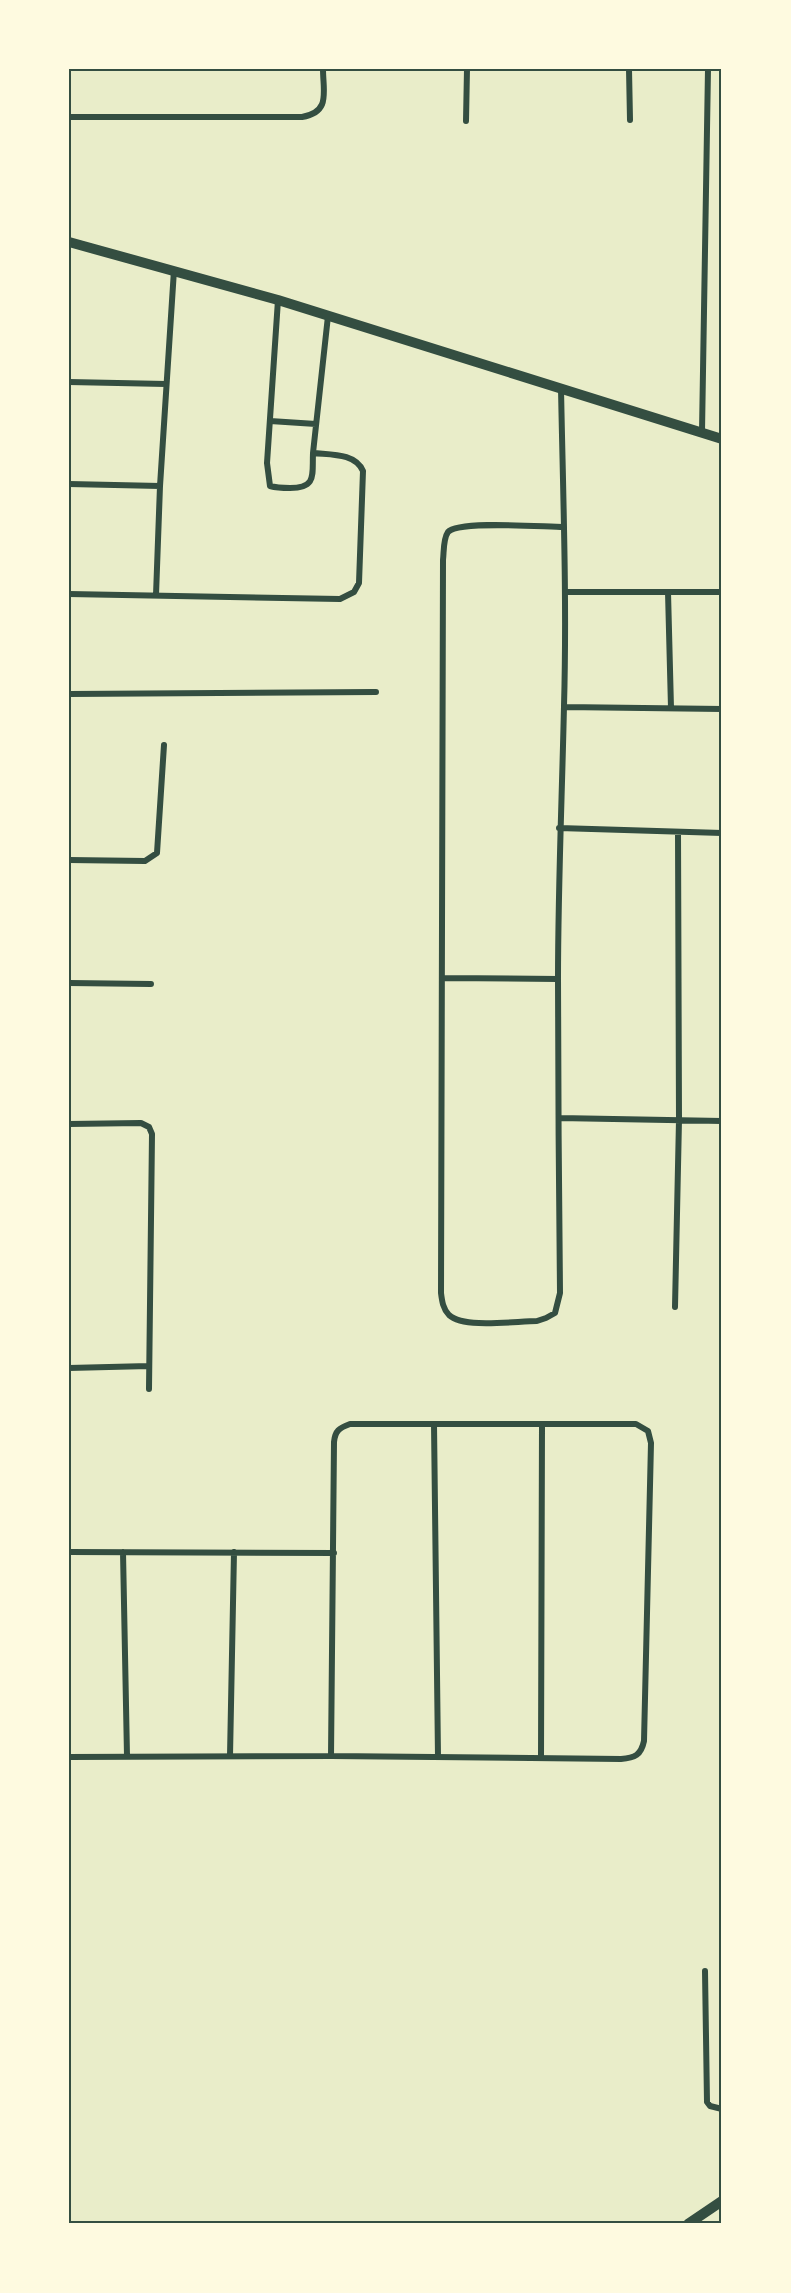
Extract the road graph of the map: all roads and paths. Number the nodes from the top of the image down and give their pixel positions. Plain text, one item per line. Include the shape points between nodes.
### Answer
1 (323, 69) edge
2 (467, 69) edge
3 (629, 69) edge
4 (708, 69) edge
5 (69, 117) edge
6 (630, 120) dead end
7 (466, 121) dead end
8 (69, 242) edge
9 (174, 270) junction
10 (278, 300) junction
11 (328, 316) junction
12 (69, 382) edge
13 (166, 384) junction
14 (561, 388) junction
15 (270, 421) junction
16 (316, 424) junction
17 (702, 432) junction
18 (722, 439) edge
19 (313, 453) junction
20 (69, 484) edge
21 (160, 486) junction
22 (563, 527) junction
23 (564, 592) junction
24 (669, 592) junction
25 (722, 592) edge
26 (69, 594) edge
27 (156, 596) junction
28 (376, 693) dead end
29 (69, 694) edge
30 (564, 706) junction
31 (671, 708) junction
32 (722, 709) edge
33 (164, 745) dead end
34 (559, 828) junction
35 (678, 832) junction
36 (722, 833) edge
37 (69, 860) edge
38 (443, 978) junction
39 (558, 979) junction
40 (69, 983) edge
41 (151, 984) dead end
42 (559, 1118) junction
43 (679, 1120) junction
44 (722, 1121) edge
45 (69, 1124) edge
46 (675, 1307) dead end
47 (149, 1366) junction
48 (69, 1368) edge
49 (148, 1389) dead end
50 (434, 1424) junction
51 (542, 1424) junction
52 (69, 1551) edge
53 (123, 1552) junction
54 (234, 1552) junction
55 (334, 1553) junction
56 (127, 1756) junction
57 (230, 1756) junction
58 (331, 1756) junction
59 (69, 1757) edge
60 (438, 1757) junction
61 (541, 1758) junction
62 (705, 1971) dead end
63 (722, 2109) edge
64 (722, 2201) edge
65 (688, 2224) edge

1 - 5 street via 323,106 311,116
2 - 7 street
3 - 6 street
4 - 17 street
8 - 9 street
9 - 10 street
9 - 13 street
10 - 11 street
10 - 15 street
11 - 14 street
11 - 16 street
12 - 13 street
13 - 21 street
14 - 17 street
14 - 22 street
15 - 16 street
15 - 19 street via 270,486 308,485
16 - 19 street
17 - 18 street
19 - 27 street via 345,456 357,462 363,471 359,583 354,592 340,599
20 - 21 street
21 - 27 street
22 - 23 street
22 - 38 street via 471,525 454,528 445,538
23 - 24 street
23 - 30 street
24 - 25 street
24 - 31 street
26 - 27 street
28 - 29 street
30 - 31 street
30 - 34 street
31 - 32 street
33 - 37 street via 157,853 145,861
34 - 35 street
34 - 39 street
35 - 36 street
35 - 43 street
38 - 39 street
38 - 42 street via 441,1293 449,1315 472,1323 537,1321 555,1312 560,1293
39 - 42 street
40 - 41 street
42 - 43 street
43 - 44 street
43 - 46 street
45 - 47 street via 141,1123 152,1134
47 - 48 street
47 - 49 street
50 - 51 street
50 - 55 street via 350,1424 340,1428 334,1442
50 - 60 street
51 - 61 street
51 - 61 street via 636,1424 648,1431 651,1443 642,1751 630,1758
52 - 53 street
53 - 54 street
53 - 56 street
54 - 55 street
54 - 57 street
55 - 58 street
56 - 57 street
56 - 59 street
57 - 58 street
58 - 60 street
60 - 61 street
62 - 63 street via 706,2102
64 - 65 street

